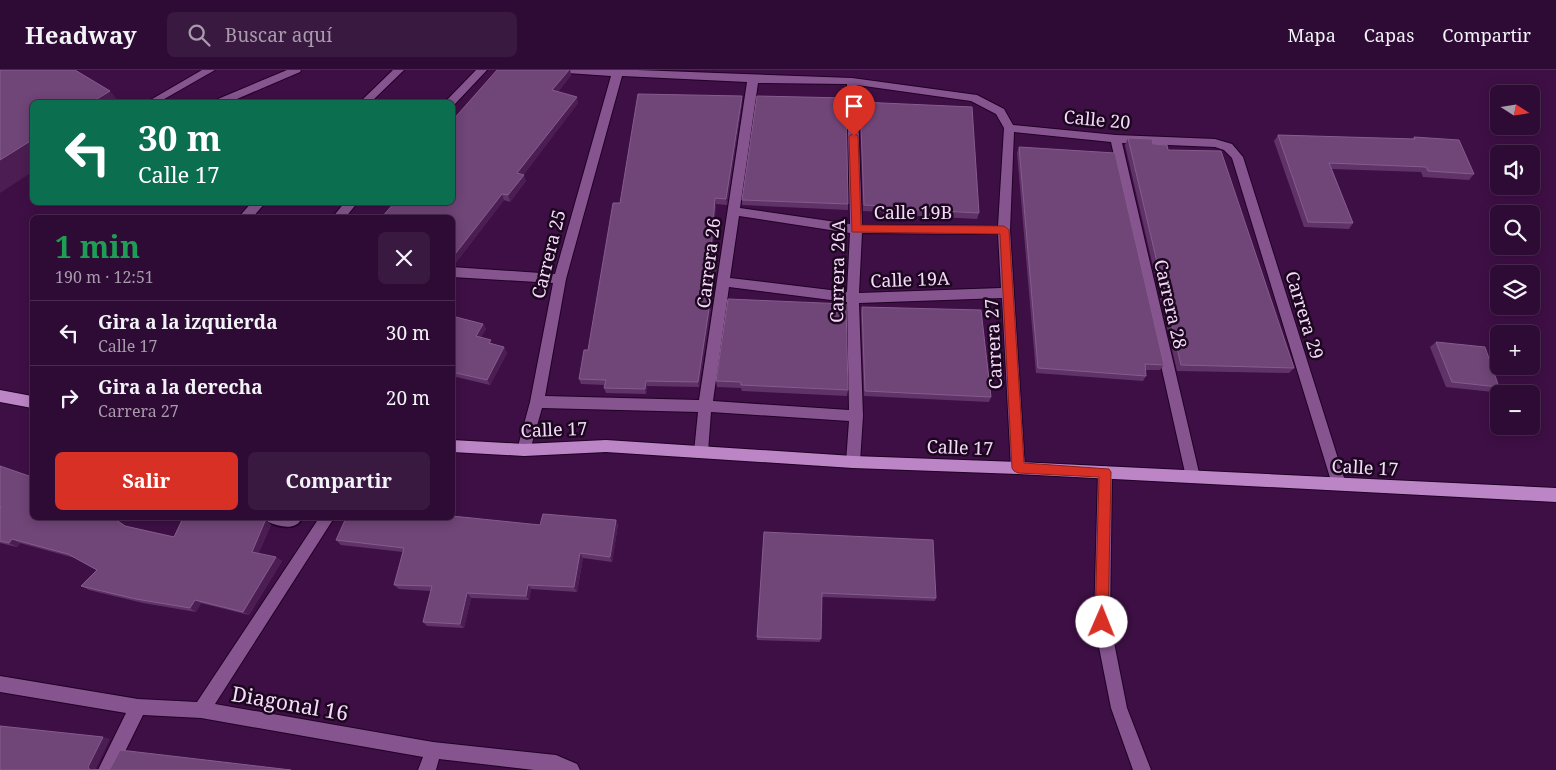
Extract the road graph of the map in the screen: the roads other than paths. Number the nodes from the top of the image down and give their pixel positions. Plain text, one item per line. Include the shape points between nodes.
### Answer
1 (210, 70) edge
2 (296, 70) edge
3 (399, 70) edge
4 (482, 70) edge
5 (567, 70) edge
6 (617, 71) edge
7 (753, 79) junction
8 (852, 81) junction
9 (156, 100) edge
10 (227, 100) edge
11 (367, 100) edge
12 (452, 100) edge
13 (1009, 128) junction
14 (1116, 140) junction
15 (1237, 156) joint
16 (257, 205) edge
17 (349, 205) edge
18 (733, 211) junction
19 (247, 215) edge
20 (341, 215) edge
21 (856, 229) junction
22 (1004, 230) junction
23 (455, 272) edge
24 (560, 279) junction
25 (724, 282) junction
26 (1007, 293) junction
27 (853, 298) junction
28 (0, 396) edge
29 (30, 402) edge
30 (537, 402) junction
31 (705, 406) junction
32 (856, 416) junction
33 (455, 446) edge
34 (524, 450) junction
35 (701, 452) junction
36 (853, 462) junction
37 (1018, 468) junction
38 (1105, 472) junction
39 (1193, 477) junction
40 (1339, 484) junction
41 (1556, 495) edge
42 (326, 520) edge
43 (0, 684) edge
44 (138, 707) junction
45 (200, 710) junction
46 (433, 750) junction
47 (107, 770) edge
48 (426, 770) edge
49 (571, 770) edge
50 (1142, 770) edge

1 - 9 street
2 - 10 street
3 - 11 street
4 - 12 street
5 - 6 street
6 - 7 street
6 - 24 street, Carrera 25
7 - 8 street
7 - 18 street, Carrera 26
8 - 13 street via 973,98 1000,112
8 - 21 street, Carrera 26A
13 - 14 street, Calle 20
13 - 22 street, Carrera 27
14 - 15 street, Calle 20 via 1214,143 1228,147
14 - 39 street, Carrera 28
15 - 40 street, Carrera 29
16 - 19 street
17 - 20 street
18 - 21 street, Calle 19B
18 - 25 street, Carrera 26
21 - 22 street, Calle 19B
21 - 27 street, Carrera 26A
22 - 26 street, Carrera 27
23 - 24 street
24 - 30 street, Carrera 25
25 - 27 street, Calle 19A
25 - 31 street, Carrera 26
26 - 27 street, Calle 19A
26 - 37 street, Carrera 27
27 - 32 street, Carrera 26A
28 - 29 highway
30 - 31 street
30 - 34 street, Carrera 25
31 - 32 street
31 - 35 street, Carrera 26
32 - 36 street, Carrera 26A
33 - 34 highway, Calle 17
34 - 35 highway, Calle 17 via 606,446
35 - 36 highway, Calle 17
36 - 37 highway, Calle 17
37 - 38 highway, Calle 17
38 - 39 highway, Calle 17
38 - 50 street via 1102,622 1119,708
39 - 40 highway, Calle 17
40 - 41 highway, Calle 17
42 - 45 street
43 - 44 street, Diagonal 16
44 - 45 street, Diagonal 16
44 - 47 street
45 - 46 street, Diagonal 16
46 - 48 street
46 - 49 street, Diagonal 16 via 556,764

